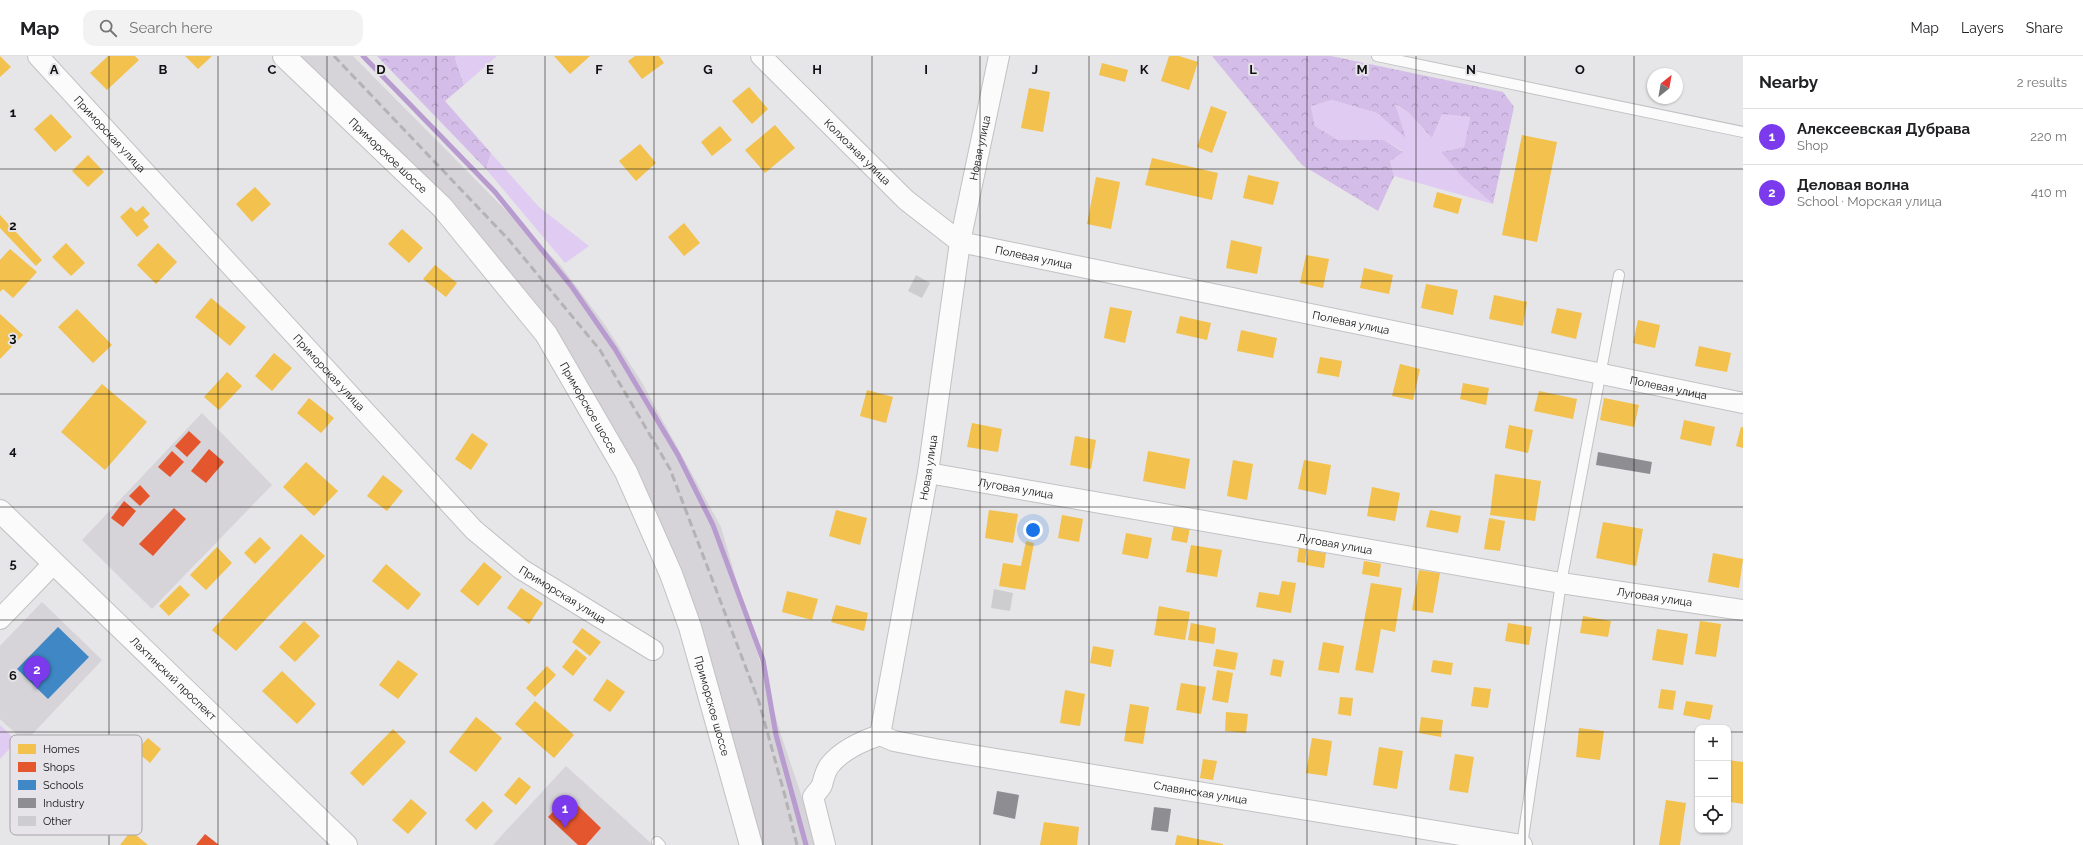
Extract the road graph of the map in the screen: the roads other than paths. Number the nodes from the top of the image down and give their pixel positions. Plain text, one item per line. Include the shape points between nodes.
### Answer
1 (38, 56) edge
2 (284, 56) edge
3 (761, 56) edge
4 (999, 56) edge
5 (1377, 56) edge
6 (1743, 132) edge
7 (960, 242) junction
8 (1618, 275) dead end
9 (1600, 373) junction
10 (1743, 403) edge
11 (928, 473) junction
12 (0, 511) edge
13 (54, 562) junction
14 (1561, 583) junction
15 (1743, 610) edge
16 (0, 619) edge
17 (653, 650) dead end
18 (880, 735) junction
19 (346, 845) edge
20 (751, 845) edge
21 (825, 845) edge
22 (1522, 845) edge

1 - 17 street, Приморская улица via 474,530 521,569
2 - 20 main road, Приморское шоссе via 442,208 546,334 626,472 671,574 690,627
3 - 7 street, Колхозная улица via 906,200
4 - 7 street, Новая улица
5 - 6 lane
7 - 9 street, Полевая улица
7 - 11 street, Новая улица
8 - 9 lane
9 - 10 street, Полевая улица
9 - 14 lane
11 - 14 street, Луговая улица
11 - 18 street, Новая улица
12 - 13 main road, Лахтинский проспект
13 - 16 street
13 - 19 main road, Лахтинский проспект
14 - 15 street, Луговая улица
14 - 22 lane
18 - 21 street via 857,744 829,765 822,786 813,797
18 - 22 street, Славянская улица via 894,741 935,749

